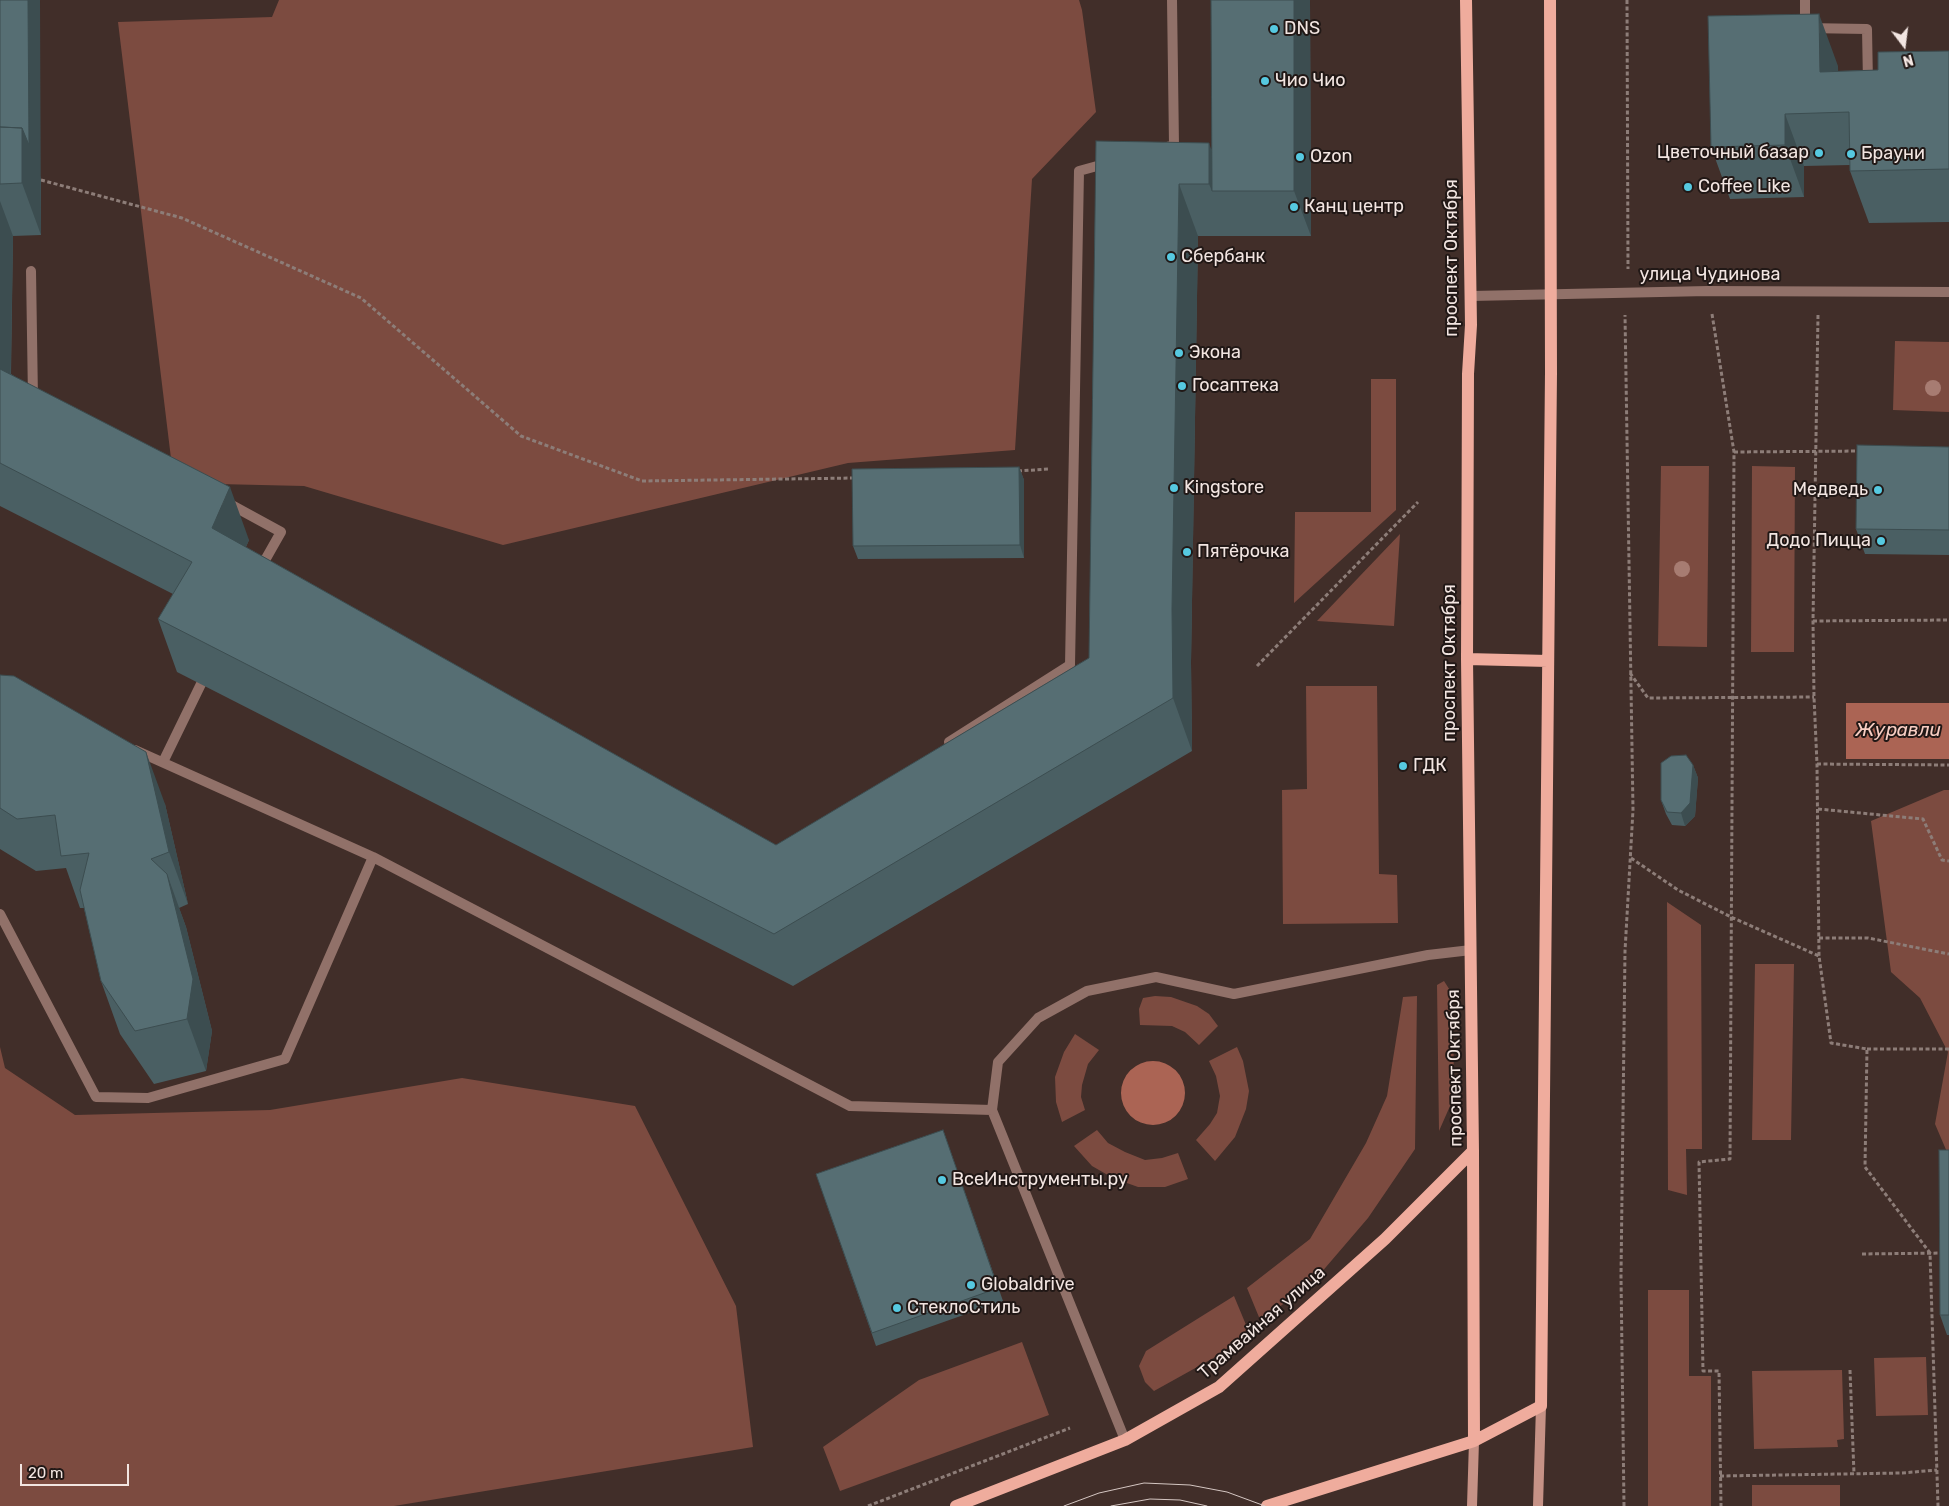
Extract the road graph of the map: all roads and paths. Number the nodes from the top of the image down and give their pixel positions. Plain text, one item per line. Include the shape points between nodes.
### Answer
1 (1172, 0) edge
2 (1466, 0) edge
3 (1550, 0) edge
4 (1627, 0) edge
5 (1805, 0) edge
6 (1877, 83) edge
7 (1155, 150) edge
8 (1117, 160) edge
9 (41, 180) dead end
10 (31, 271) dead end
11 (1628, 275) dead end
12 (1708, 291) junction
13 (1818, 291) junction
14 (1949, 292) edge
15 (1550, 294) junction
16 (1471, 296) junction
17 (1625, 309) dead end
18 (41, 404) edge
19 (1815, 451) junction
20 (1734, 452) junction
21 (1863, 452) edge
22 (1073, 468) junction
23 (1015, 471) edge
24 (861, 478) edge
25 (212, 495) edge
26 (1418, 502) dead end
27 (267, 578) edge
28 (1949, 620) edge
29 (1813, 621) junction
30 (1467, 659) junction
31 (1548, 661) junction
32 (1256, 666) dead end
33 (1630, 673) junction
34 (200, 684) edge
35 (1814, 697) junction
36 (1732, 698) junction
37 (127, 746) edge
38 (936, 750) edge
39 (163, 762) junction
40 (1817, 764) junction
41 (1949, 765) edge
42 (1818, 809) junction
43 (373, 857) junction
44 (1630, 858) junction
45 (1949, 861) edge
46 (0, 914) edge
47 (1731, 917) junction
48 (1819, 938) junction
49 (1471, 950) junction
50 (1949, 954) edge
51 (1819, 956) junction
52 (1866, 1049) junction
53 (1949, 1049) edge
54 (992, 1110) junction
55 (1473, 1151) junction
56 (1930, 1253) junction
57 (1947, 1253) edge
58 (1862, 1254) dead end
59 (1850, 1370) dead end
60 (1541, 1406) junction
61 (1070, 1428) dead end
62 (1125, 1440) junction
63 (1474, 1441) junction
64 (1937, 1470) junction
65 (1854, 1474) junction
66 (1720, 1476) junction
67 (868, 1506) edge
68 (956, 1506) edge
69 (1268, 1506) edge
70 (1472, 1506) edge
71 (1538, 1506) edge
72 (1624, 1506) edge
73 (1721, 1506) edge
74 (1938, 1506) edge

1 - 7 street via 1174,145
2 - 16 main road, проспект Октября
3 - 15 main road
4 - 11 path
5 - 6 street via 1805,28 1867,29 1868,83
8 - 22 street via 1079,171
9 - 24 path via 182,218 361,298 521,436 642,481
10 - 18 street via 33,399
12 - 13 street, улица Чудинова
12 - 15 street, улица Чудинова
12 - 20 path
13 - 14 street, улица Чудинова
13 - 19 path
15 - 16 street, улица Чудинова
15 - 31 main road
16 - 30 main road, проспект Октября
17 - 33 path
19 - 20 path
19 - 21 path
19 - 29 path
20 - 36 path
22 - 23 path
22 - 38 street via 1070,665
25 - 27 street via 281,532 258,573
26 - 32 path
28 - 29 path
29 - 35 path
30 - 31 main road
30 - 49 main road, проспект Октября
31 - 60 main road
33 - 36 path via 1648,698
33 - 44 path via 1633,810
34 - 39 street
35 - 36 path
35 - 40 path
36 - 47 path
37 - 39 street
39 - 43 street
40 - 41 path
40 - 42 path
42 - 45 path via 1923,819 1942,860
42 - 48 path
43 - 46 street via 286,1059 148,1098 96,1097
43 - 54 street via 850,1106
44 - 47 path via 1678,890
44 - 72 path via 1621,1276
47 - 51 path
47 - 66 path via 1730,1159 1700,1162 1703,1370 1719,1371
48 - 50 path via 1868,938
48 - 51 path
49 - 54 street via 1428,955 1234,994 1156,977 1087,991 1038,1018 998,1062
49 - 55 main road, проспект Октября
51 - 52 path via 1831,1043
52 - 53 path
52 - 56 path via 1865,1167
54 - 62 street
55 - 62 main road, Трамвайная улица via 1385,1239 1219,1387
55 - 63 main road, проспект Октября
56 - 57 path
56 - 58 path
56 - 64 path
59 - 65 path
60 - 63 main road
60 - 71 main road
61 - 67 path
62 - 68 main road, Трамвайная улица
63 - 69 main road
63 - 70 main road, проспект Октября
64 - 65 path
64 - 74 path
65 - 66 path
66 - 73 path

